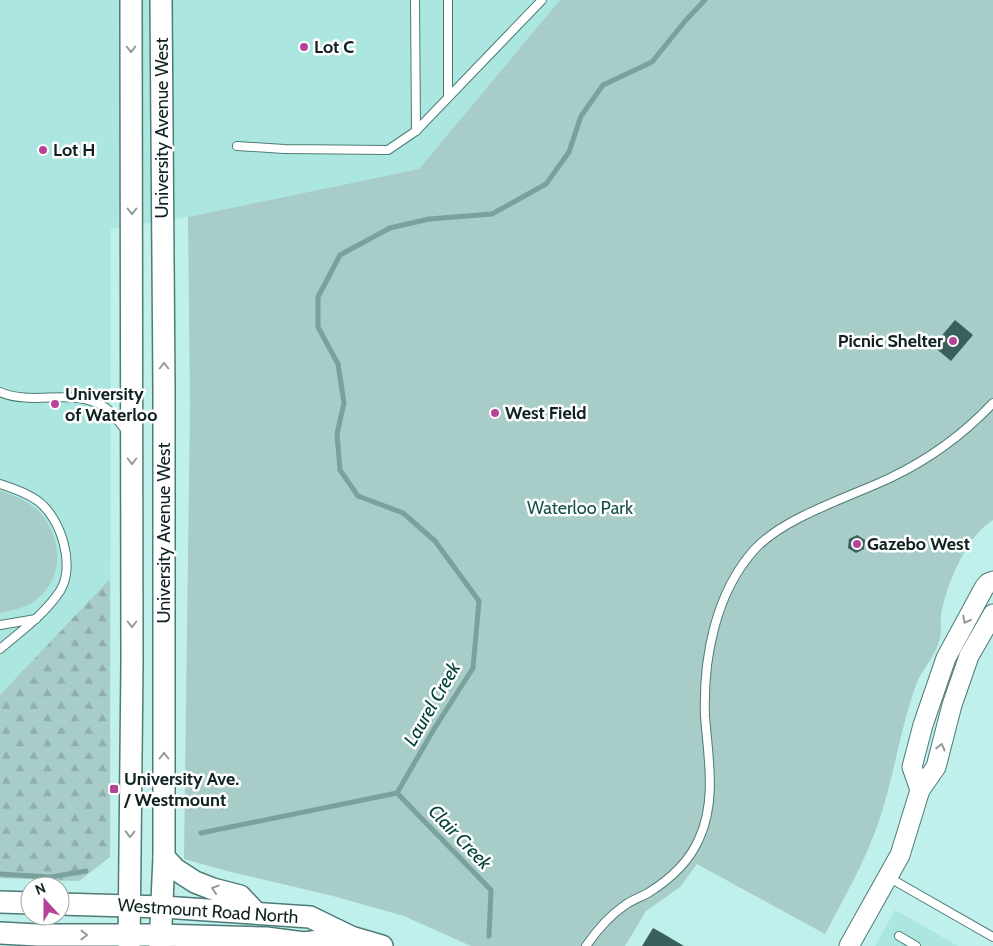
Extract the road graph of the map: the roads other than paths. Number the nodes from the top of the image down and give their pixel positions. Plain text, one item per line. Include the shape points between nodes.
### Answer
1 (131, 0) edge
2 (161, 0) edge
3 (415, 0) edge
4 (448, 0) edge
5 (542, 0) edge
6 (448, 97) junction
7 (416, 131) junction
8 (237, 146) dead end
9 (0, 392) edge
10 (993, 403) edge
11 (132, 438) junction
12 (0, 484) edge
13 (993, 581) edge
14 (993, 614) edge
15 (38, 618) junction
16 (0, 625) edge
17 (0, 650) edge
18 (920, 790) junction
19 (164, 857) junction
20 (888, 877) junction
21 (0, 902) edge
22 (20, 903) edge
23 (70, 904) edge
24 (130, 905) junction
25 (163, 907) junction
26 (256, 913) junction
27 (0, 933) edge
28 (38, 935) junction
29 (899, 936) dead end
30 (351, 937) junction
31 (993, 937) edge
32 (129, 940) edge
33 (160, 941) edge
34 (211, 942) edge
35 (65, 946) edge
36 (382, 946) edge
37 (586, 946) edge
38 (848, 946) edge
39 (916, 946) edge

1 -> 11 main road, University Avenue West
19 -> 2 main road, University Avenue West
3 - 7 lane
4 - 6 lane
5 - 6 lane
6 - 7 lane
7 - 8 lane via 388,150
9 - 11 lane via 19,398 73,396 92,400 107,409
10 - 37 lane via 961,434 928,458 770,535 741,567 729,587 709,652 705,696 710,791 699,840 680,868 662,884 611,916
11 -> 24 main road, University Avenue West
12 - 15 lane via 39,502 49,512 64,543 67,562 64,584
13 -> 18 street via 984,588 946,658 912,767
18 -> 14 street via 936,767 969,656
15 - 16 lane
15 - 17 lane
18 - 20 street via 900,856
19 - 25 main road, University Avenue West
26 -> 19 main road via 240,896 190,879
20 - 31 lane
20 - 38 street
21 - 22 main road
23 - 24 main road, Westmount Road North
24 - 25 main road, Westmount Road North
24 - 32 main road, University Avenue West
25 - 26 main road, Westmount Road North
25 - 33 main road, University Avenue West
26 - 30 main road, Westmount Road North via 310,917
27 - 28 main road, Westmount Road North
28 -> 32 main road, Westmount Road North
28 - 35 main road
29 - 39 lane
30 - 34 main road, Westmount Road North via 304,943 266,938
30 - 36 main road, Westmount Road North
32 - 33 main road, Westmount Road North
33 - 34 main road, Westmount Road North

